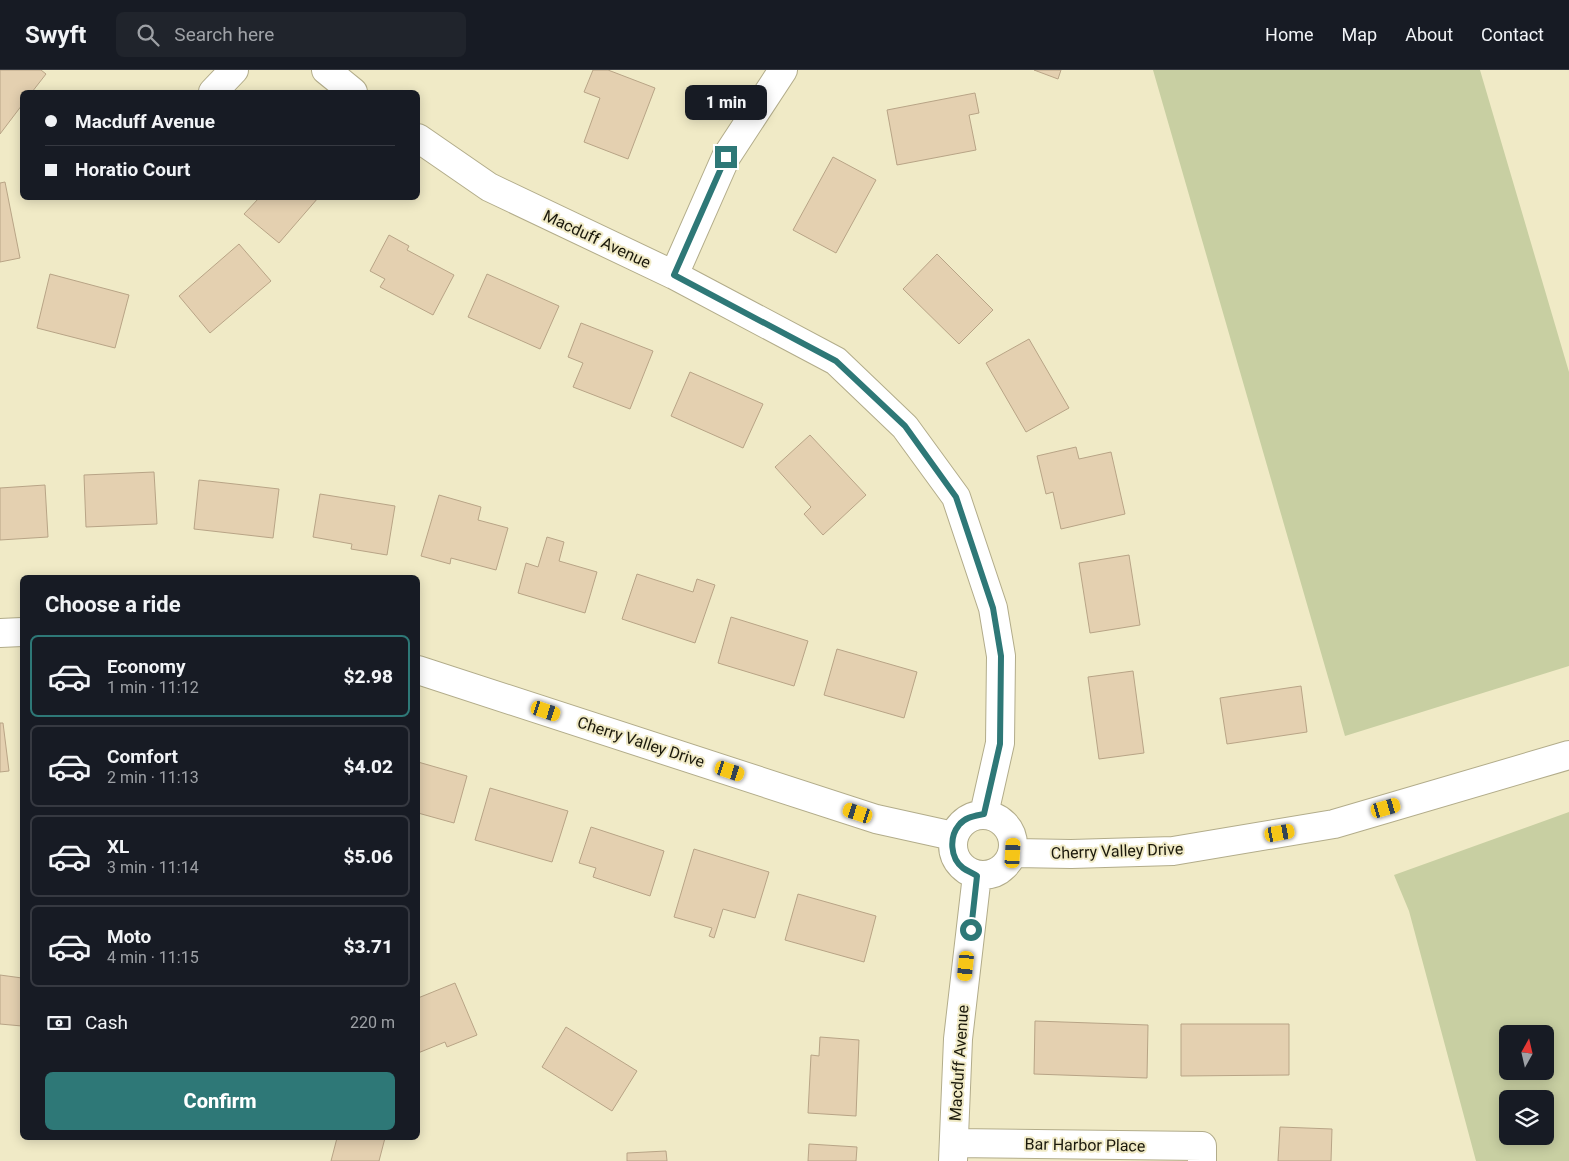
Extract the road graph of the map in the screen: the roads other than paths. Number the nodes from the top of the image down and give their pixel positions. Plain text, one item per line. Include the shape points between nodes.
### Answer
1 (234, 70) edge
2 (326, 70) edge
3 (783, 70) edge
4 (215, 90) edge
5 (350, 90) edge
6 (420, 139) edge
7 (674, 275) junction
8 (20, 632) edge
9 (0, 633) edge
10 (420, 671) edge
11 (1569, 755) edge
12 (984, 814) junction
13 (953, 836) junction
14 (1013, 853) junction
15 (977, 876) junction
16 (953, 1152) edge
17 (1202, 1161) edge

1 - 4 street
2 - 5 street
3 - 7 street via 726,157
6 - 7 street, Macduff Avenue via 489,188
7 - 12 street, Macduff Avenue via 836,361 905,426 956,497 993,608 1001,656 1000,744
8 - 9 street
10 - 13 street, Cherry Valley Drive via 876,819
11 - 14 street, Cherry Valley Drive via 1334,824 1173,851
12 - 13 street via 970,816
12 - 14 street via 998,818 1008,827 1014,840
13 - 15 street via 953,853 962,868
14 - 15 street via 1006,866 992,874
15 - 16 street, Macduff Avenue via 958,1039
16 - 17 street, Bar Harbor Place via 1202,1146

